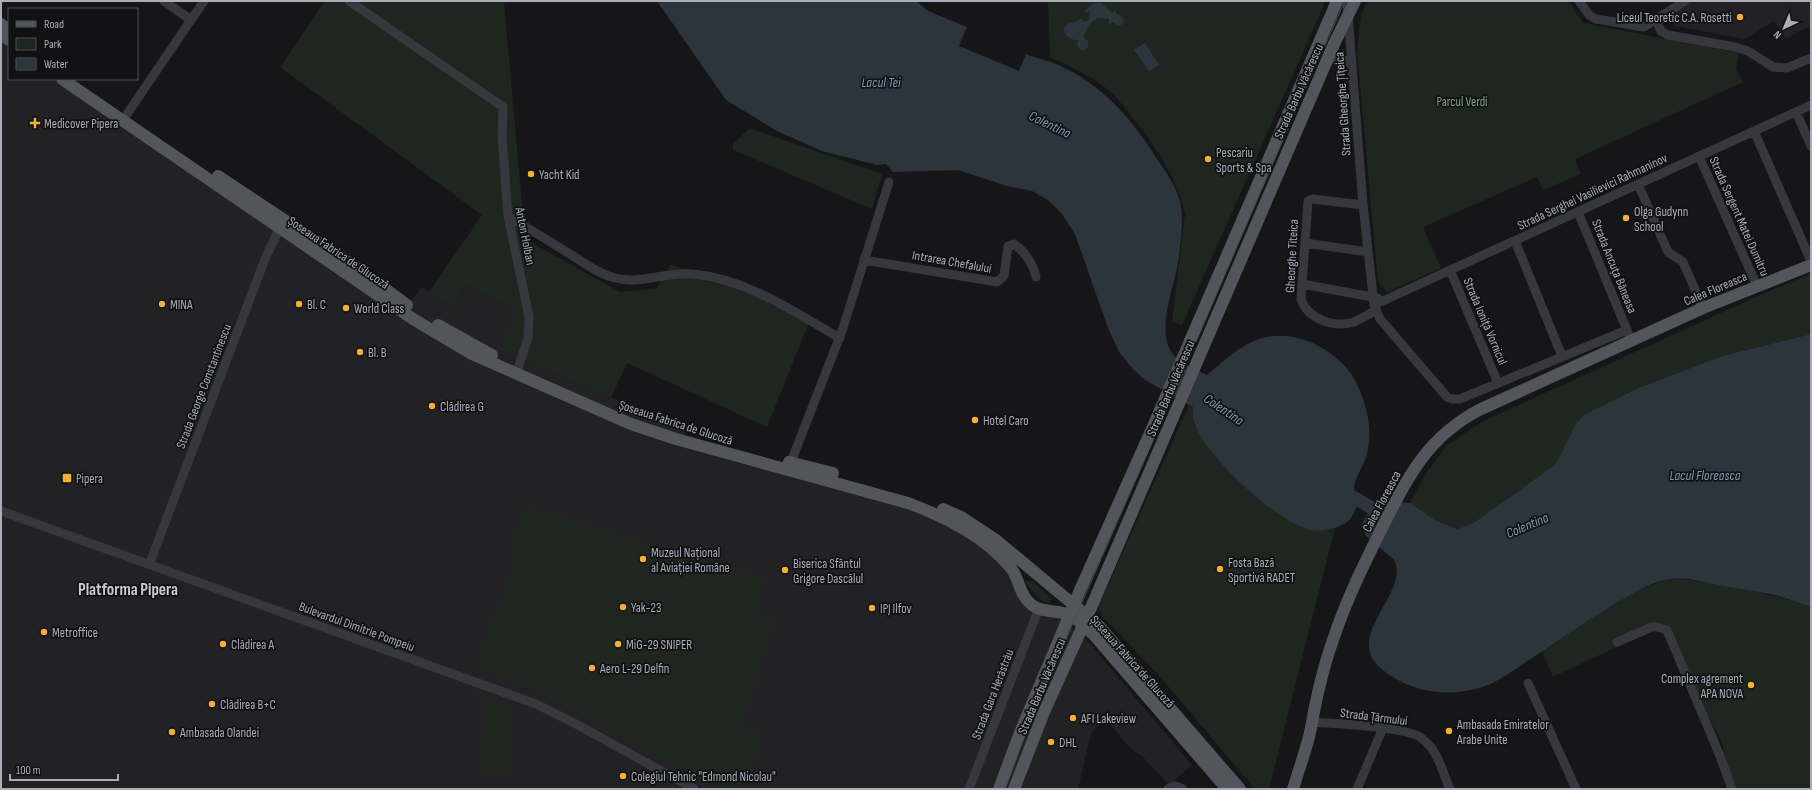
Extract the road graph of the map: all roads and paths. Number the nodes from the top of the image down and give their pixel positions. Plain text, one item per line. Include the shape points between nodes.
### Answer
1 (164, 1) edge
2 (204, 1) edge
3 (349, 1) edge
4 (1337, 1) edge
5 (1355, 1) edge
6 (1579, 1) edge
7 (1684, 1) edge
8 (1348, 7) edge
9 (1661, 17) junction
10 (191, 20) junction
11 (1811, 58) edge
12 (1328, 60) junction
13 (1351, 64) junction
14 (64, 80) edge
15 (77, 80) edge
16 (1811, 105) edge
17 (1796, 112) junction
18 (127, 114) junction
19 (1754, 131) junction
20 (1811, 146) edge
21 (1699, 156) junction
22 (889, 182) dead end
23 (1638, 184) junction
24 (1363, 205) junction
25 (1578, 212) junction
26 (508, 216) junction
27 (282, 223) junction
28 (1515, 241) junction
29 (1304, 243) junction
30 (1368, 252) junction
31 (864, 260) junction
32 (1811, 261) edge
33 (1811, 265) edge
34 (1450, 270) junction
35 (1036, 277) dead end
36 (1302, 284) junction
37 (1757, 286) junction
38 (1374, 304) junction
39 (1703, 308) junction
40 (840, 338) junction
41 (1629, 338) junction
42 (1562, 356) junction
43 (518, 368) junction
44 (1498, 382) junction
45 (789, 466) junction
46 (1, 511) edge
47 (149, 565) junction
48 (1018, 585) junction
49 (1048, 585) junction
50 (1038, 608) junction
51 (1072, 610) junction
52 (1085, 620) junction
53 (1617, 642) dead end
54 (1528, 683) dead end
55 (1311, 722) junction
56 (1383, 728) junction
57 (694, 789) edge
58 (968, 789) edge
59 (998, 789) edge
60 (1014, 789) edge
61 (1168, 789) edge
62 (1183, 789) edge
63 (1227, 789) edge
64 (1240, 789) edge
65 (1293, 789) edge
66 (1357, 789) edge
67 (1450, 789) edge
68 (1576, 789) edge
69 (1732, 789) edge

1 - 10 street
2 - 10 street
3 - 26 street, Anton Holban via 503,107 502,136
4 - 51 main road, Strada Barbu Văcărescu
5 - 8 main road, Strada Barbu Văcărescu
6 - 9 street via 1589,15 1596,19 1644,28
7 - 9 street
8 - 12 main road, Strada Barbu Văcărescu
8 - 13 street, Strada Gheorghe Țițeica
9 - 11 street via 1658,24 1661,31 1668,36 1735,47 1748,51 1773,67 1787,68
10 - 18 street
12 - 13 street via 1341,58
12 - 52 main road, Strada Barbu Văcărescu
13 - 24 street, Strada Gheorghe Țițeica
14 - 27 main road, Șoseaua Fabrica de Glucoză
15 - 18 main road, Șoseaua Fabrica de Glucoză
16 - 17 street, Strada Serghei Vasilievici Rahmaninov
17 - 19 street, Strada Serghei Vasilievici Rahmaninov
17 - 20 street
18 - 27 main road, Șoseaua Fabrica de Glucoză
19 - 21 street, Strada Serghei Vasilievici Rahmaninov
19 - 32 street
21 - 23 street, Strada Serghei Vasilievici Rahmaninov
21 - 37 street, Strada Sergent Matei Dumitru
22 - 31 street
23 - 25 street, Strada Serghei Vasilievici Rahmaninov
23 - 39 street via 1668,252 1683,262
24 - 29 street, Gheorghe Titeica via 1310,199 1307,204
24 - 30 street, Strada Gheorghe Țițeica
25 - 28 street, Strada Serghei Vasilievici Rahmaninov
25 - 41 street, Strada Ancuța Băneasa
26 - 40 street via 594,269 616,278 694,274 726,280 761,294
26 - 43 street, Anton Holban via 529,317 528,338
27 - 43 main road, Șoseaua Fabrica de Glucoză via 360,270 421,314 486,353
27 - 45 main road, Șoseaua Fabrica de Glucoză via 419,322 478,357 647,430
27 - 47 street, Strada George Constantinescu via 257,280
28 - 34 street, Strada Serghei Vasilievici Rahmaninov
28 - 42 street
29 - 30 street
29 - 36 street, Gheorghe Titeica
30 - 38 street, Strada Gheorghe Țițeica
31 - 35 street, Intrarea Chefalului via 997,282 1004,276 1008,246 1014,244 1030,261
31 - 40 street
33 - 37 main road, Calea Floreasca
34 - 38 street, Strada Serghei Vasilievici Rahmaninov
34 - 44 street, Strada Ioniță Vornicul
36 - 38 street
36 - 38 street, Gheorghe Titeica via 1303,305 1314,316 1326,322 1345,324 1354,321
37 - 39 main road, Calea Floreasca
38 - 44 street, Strada Gheorghe Țițeica via 1380,319 1447,396 1456,399
39 - 41 main road, Calea Floreasca
40 - 45 street
41 - 42 street via 1618,334
41 - 55 main road, Calea Floreasca via 1479,410 1448,430 1423,456 1395,503 1353,587 1334,636
42 - 44 street
43 - 45 main road, Șoseaua Fabrica de Glucoză via 645,421
45 - 48 main road, Șoseaua Fabrica de Glucoză via 908,503 940,516 990,548 1012,570
45 - 49 main road, Șoseaua Fabrica de Glucoză via 911,496 943,508 996,540
46 - 47 street, Bulevardul Dimitrie Pompeiu
47 - 57 street, Bulevardul Dimitrie Pompeiu via 542,707
48 - 49 main road via 1027,576 1034,576
48 - 50 main road, Șoseaua Fabrica de Glucoză via 1028,601
49 - 51 main road, Șoseaua Fabrica de Glucoză
50 - 51 main road, Șoseaua Fabrica de Glucoză
50 - 58 street, Strada Gara Herăstrău
51 - 52 main road, Șoseaua Fabrica de Glucoză
51 - 59 main road, Strada Barbu Văcărescu
52 - 60 main road, Strada Barbu Văcărescu via 1035,732
52 - 63 main road, Șoseaua Fabrica de Glucoză via 1103,646
52 - 64 main road, Șoseaua Fabrica de Glucoză via 1112,640
53 - 69 street via 1652,627 1667,630
54 - 68 street
55 - 56 street, Strada Țărmului
55 - 65 main road, Calea Floreasca
56 - 66 street
56 - 67 street, Strada Țărmului via 1412,734 1426,742 1436,755
61 - 62 street via 1175,786

